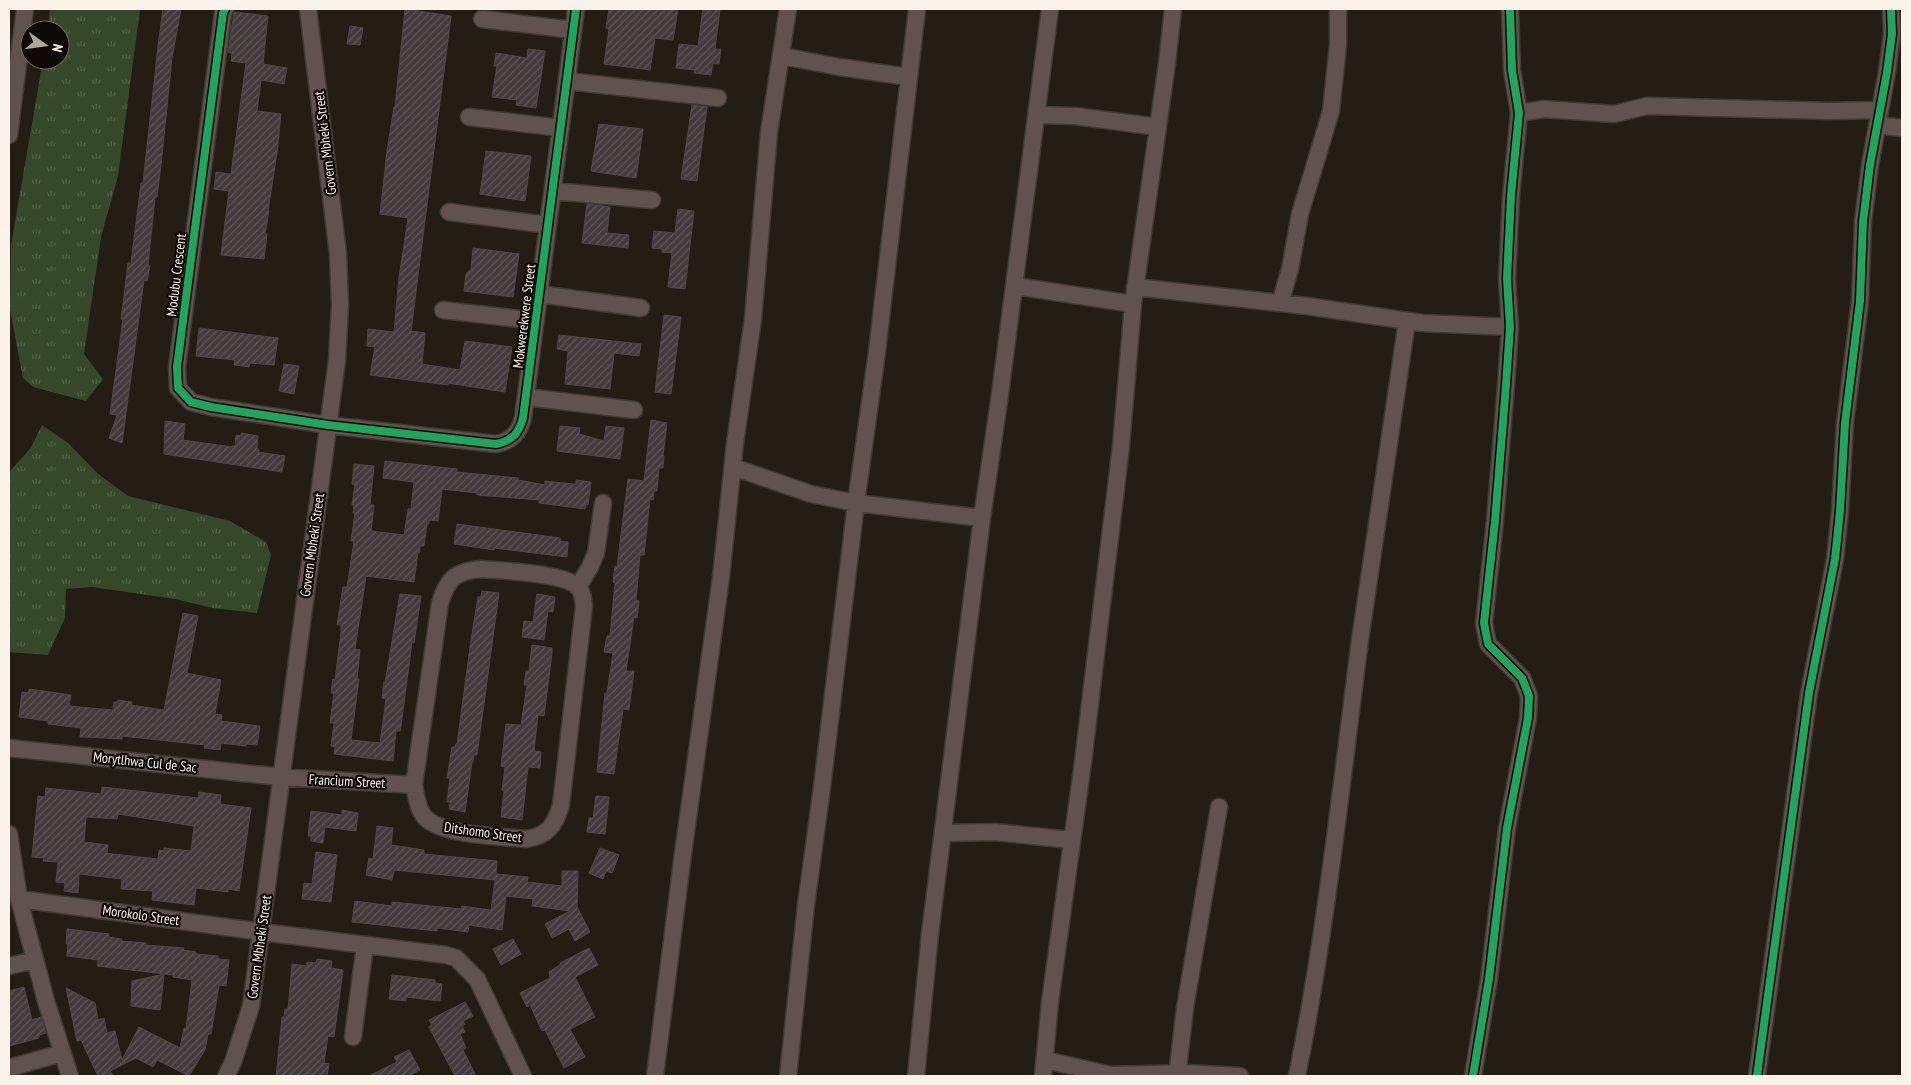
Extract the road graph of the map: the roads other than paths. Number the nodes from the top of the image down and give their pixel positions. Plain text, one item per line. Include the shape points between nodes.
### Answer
1 (25, 9) edge
2 (225, 9) edge
3 (308, 9) edge
4 (576, 9) edge
5 (788, 9) edge
6 (917, 9) edge
7 (1050, 9) edge
8 (1173, 9) edge
9 (1338, 9) edge
10 (1510, 9) edge
11 (1891, 9) edge
12 (482, 19) dead end
13 (573, 30) junction
14 (782, 56) junction
15 (909, 77) junction
16 (567, 81) junction
17 (718, 98) dead end
18 (1519, 113) junction
19 (1037, 115) junction
20 (469, 117) dead end
21 (1879, 117) junction
22 (1158, 127) junction
23 (561, 128) junction
24 (1902, 128) edge
25 (9, 135) edge
26 (552, 191) junction
27 (652, 200) dead end
28 (449, 212) dead end
29 (548, 225) junction
30 (1015, 286) junction
31 (1135, 287) junction
32 (539, 294) junction
33 (1280, 303) junction
34 (1132, 304) junction
35 (641, 308) dead end
36 (443, 310) dead end
37 (536, 321) junction
38 (1406, 321) junction
39 (1510, 327) junction
40 (526, 397) junction
41 (634, 410) dead end
42 (328, 425) junction
43 (733, 467) junction
44 (603, 503) dead end
45 (856, 503) junction
46 (982, 518) junction
47 (578, 586) junction
48 (9, 748) edge
49 (280, 777) junction
50 (414, 785) junction
51 (1219, 807) dead end
52 (943, 833) junction
53 (9, 834) edge
54 (1071, 840) junction
55 (11, 867) edge
56 (20, 898) junction
57 (262, 932) junction
58 (365, 945) junction
59 (35, 960) junction
60 (9, 966) edge
61 (353, 1037) dead end
62 (62, 1053) junction
63 (9, 1068) edge
64 (1044, 1068) edge
65 (1177, 1075) edge
66 (70, 1076) edge
67 (226, 1076) edge
68 (524, 1076) edge
69 (655, 1076) edge
70 (788, 1076) edge
71 (916, 1076) edge
72 (1110, 1076) edge
73 (1240, 1076) edge
74 (1297, 1076) edge
75 (1473, 1076) edge
76 (1757, 1076) edge

1 - 25 street
2 - 42 street, Modubu Crescent via 177,367 178,388 191,402 211,407
3 - 42 street, Govern Mbheki Street via 338,254 337,360
4 - 13 street, Mokwerekwere Street
5 - 14 street
6 - 15 street
7 - 19 street
8 - 22 street
9 - 33 street via 1331,111 1300,214 1290,270
10 - 18 street via 1512,70
11 - 21 street via 1892,34
12 - 13 street
13 - 16 street, Mokwerekwere Street
14 - 15 street
14 - 43 street via 769,132 753,319
15 - 45 street via 878,352
16 - 17 street
16 - 23 street, Mokwerekwere Street
18 - 21 street via 1544,109 1614,114 1657,106 1828,111
18 - 39 street via 1507,279
19 - 22 street via 1075,116
19 - 30 street
20 - 23 street
21 - 24 street
21 - 76 street via 1864,222 1860,301 1845,423 1836,550 1809,694
22 - 31 street
23 - 26 street, Mokwerekwere Street
26 - 27 street
26 - 29 street, Mokwerekwere Street
28 - 29 street
29 - 32 street, Mokwerekwere Street
30 - 34 street
30 - 46 street
31 - 33 street
31 - 34 street
32 - 35 street
32 - 37 street, Mokwerekwere Street
33 - 38 street
34 - 54 street via 1121,446
36 - 37 street
37 - 40 street, Mokwerekwere Street
38 - 39 street
38 - 74 street via 1338,819 1310,1012
39 - 75 street via 1484,623 1488,644 1522,678 1529,696 1528,718 1507,828 1489,979
40 - 41 street
40 - 42 street, Mokwerekwere Street via 520,429 513,438 496,444
42 - 49 street, Govern Mbheki Street
43 - 45 street via 812,494
43 - 69 street
44 - 47 street via 596,552
45 - 46 street
45 - 70 street
46 - 52 street
47 - 50 street, Ditshomo Street via 560,577 482,569 454,576 445,587 440,603
47 - 50 street, Ditshomo Street via 584,606 561,805 557,819 548,831 537,838 526,839 446,829 432,824 422,814
48 - 49 street, Morytlhwa Cul de Sac
49 - 50 street, Francium Street
49 - 57 street, Govern Mbheki Street
51 - 65 street
52 - 54 street via 994,832
52 - 71 street
53 - 55 street
54 - 64 street
55 - 56 street
56 - 57 street, Morokolo Street
56 - 59 street
57 - 58 street, Morokolo Street
57 - 67 street, Govern Mbheki Street via 251,1006
58 - 61 street
58 - 68 street, Morokolo Street via 456,958 477,978
59 - 60 street
59 - 62 street
62 - 63 street
62 - 66 street
64 - 72 street
65 - 72 street
65 - 73 street

